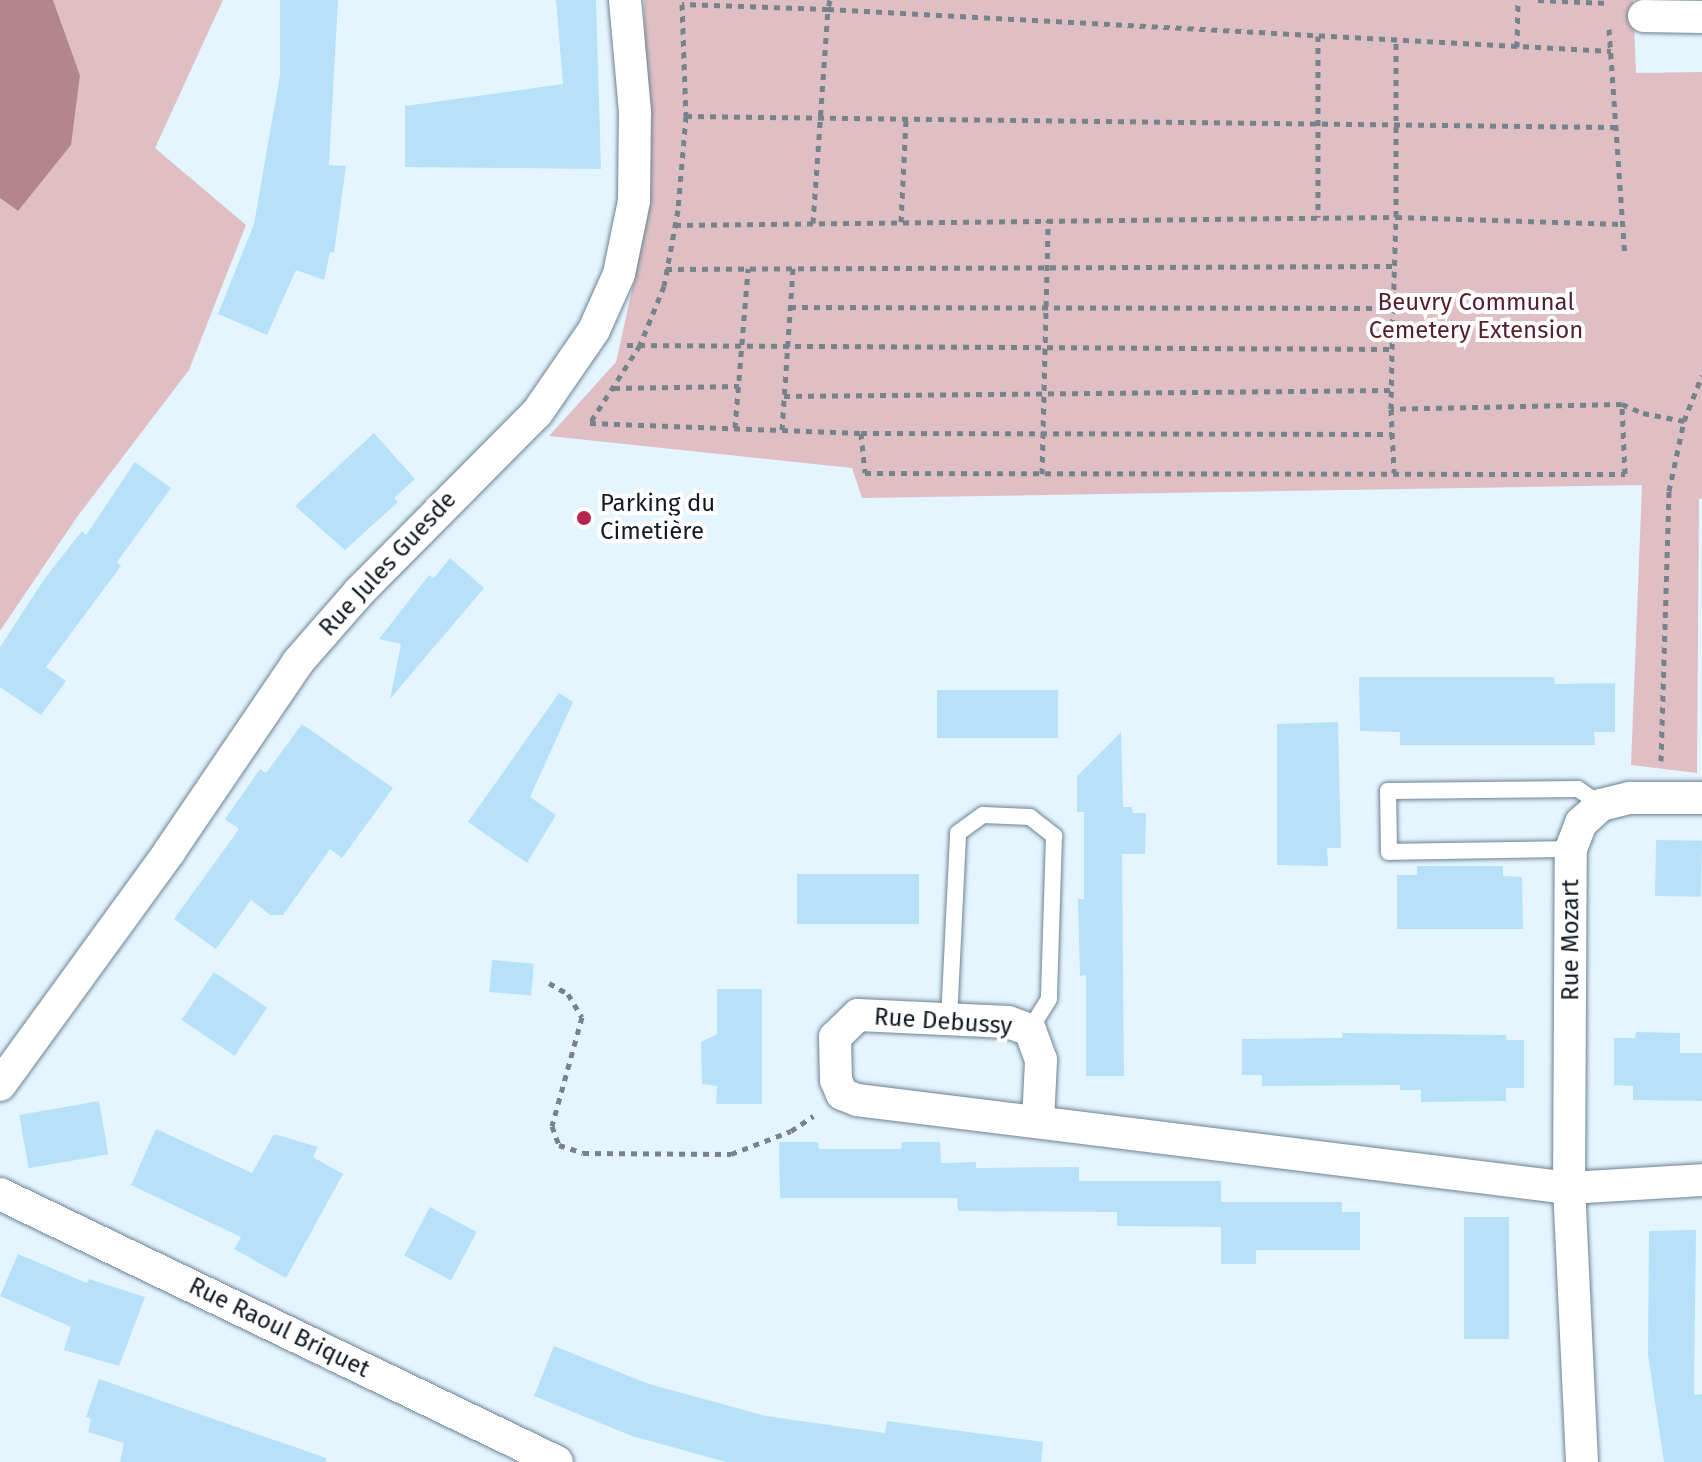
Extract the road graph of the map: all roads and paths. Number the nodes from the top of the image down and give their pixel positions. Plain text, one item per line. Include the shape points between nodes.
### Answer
1 (625, 0) edge
2 (830, 0) edge
3 (1518, 0) edge
4 (1538, 0) edge
5 (1608, 3) dead end
6 (828, 9) junction
7 (1644, 16) dead end
8 (1702, 17) edge
9 (1608, 20) dead end
10 (1318, 36) junction
11 (1396, 40) junction
12 (1517, 47) junction
13 (1611, 51) junction
14 (686, 116) junction
15 (821, 118) junction
16 (906, 119) junction
17 (1318, 124) junction
18 (1396, 124) junction
19 (1616, 127) junction
20 (1318, 217) junction
21 (1396, 217) junction
22 (1048, 220) junction
23 (901, 222) junction
24 (813, 223) junction
25 (1622, 224) junction
26 (675, 225) junction
27 (1625, 256) dead end
28 (1395, 266) junction
29 (1047, 267) junction
30 (793, 268) junction
31 (666, 269) junction
32 (748, 269) junction
33 (790, 307) junction
34 (1046, 308) junction
35 (1393, 308) junction
36 (594, 330) junction
37 (640, 345) junction
38 (742, 346) junction
39 (788, 346) junction
40 (1045, 347) junction
41 (1392, 349) junction
42 (1702, 375) edge
43 (739, 386) junction
44 (613, 388) junction
45 (1392, 390) junction
46 (1044, 393) junction
47 (784, 396) junction
48 (1622, 404) junction
49 (1391, 409) junction
50 (1684, 421) junction
51 (735, 428) junction
52 (782, 430) junction
53 (861, 433) junction
54 (1043, 433) junction
55 (1392, 434) junction
56 (1394, 473) junction
57 (1042, 474) junction
58 (1658, 798) junction
59 (1702, 798) edge
60 (1601, 805) junction
61 (1571, 849) junction
62 (549, 983) dead end
63 (949, 1020) junction
64 (1030, 1030) junction
65 (0, 1085) edge
66 (842, 1094) junction
67 (1038, 1122) junction
68 (1702, 1180) edge
69 (1569, 1188) junction
70 (0, 1194) edge
71 (557, 1462) edge
72 (1582, 1462) edge

1 - 36 street, Rue Jules Guesde via 635,112 634,201 619,274
2 - 6 path
3 - 12 path
4 - 5 path
6 - 10 path
6 - 14 path via 682,4
6 - 15 path
7 - 8 street
9 - 13 path
10 - 11 path
10 - 17 path
11 - 12 path
11 - 18 path
12 - 13 path
13 - 19 path
14 - 15 path
14 - 26 path
15 - 16 path
15 - 24 path
16 - 17 path
16 - 23 path
17 - 18 path
17 - 20 path
18 - 19 path
18 - 21 path
19 - 25 path
20 - 21 path
20 - 22 path
21 - 25 path
21 - 28 path
22 - 23 path
22 - 29 path
23 - 24 path
24 - 26 path
25 - 27 path
26 - 31 path
28 - 29 path
28 - 35 path
29 - 30 path
29 - 34 path
30 - 32 path
30 - 33 path
31 - 32 path
31 - 37 path
32 - 38 path
33 - 34 path
33 - 39 path
34 - 35 path
34 - 40 path
35 - 41 path
36 - 37 path via 620,345
36 - 65 street, Rue Jules Guesde via 537,413 359,592 298,662
37 - 38 path
37 - 44 path
38 - 39 path
38 - 43 path
39 - 40 path
39 - 47 path
40 - 41 path
40 - 46 path
41 - 45 path
42 - 50 path
43 - 44 path
43 - 51 path
44 - 51 path via 590,423
45 - 46 path
45 - 49 path
46 - 47 path
46 - 54 path
47 - 52 path
48 - 49 path
48 - 50 path
48 - 56 path via 1625,474
49 - 55 path
50 - 58 path via 1669,491
51 - 52 path
52 - 53 path
53 - 54 path
53 - 57 path via 865,473
54 - 55 path
54 - 57 path
55 - 56 path
56 - 57 path
58 - 59 street
58 - 60 street
60 - 61 street, Rue Mozart via 1581,823
60 - 61 lane via 1578,789 1388,791 1389,852
61 - 69 street, Rue Mozart
62 - 66 path via 568,994 582,1017 552,1126 559,1145 583,1153 731,1154 791,1131
63 - 64 street, Rue Debussy via 1008,1022
63 - 64 lane via 958,833 983,815 1030,817 1054,836 1049,999
63 - 66 street, Rue Debussy via 858,1015 835,1037 836,1080
64 - 67 street, Rue Debussy via 1041,1060
66 - 67 street
67 - 69 street
68 - 69 street
69 - 72 street, Rue Mozart
70 - 71 street, Rue Raoul Briquet

